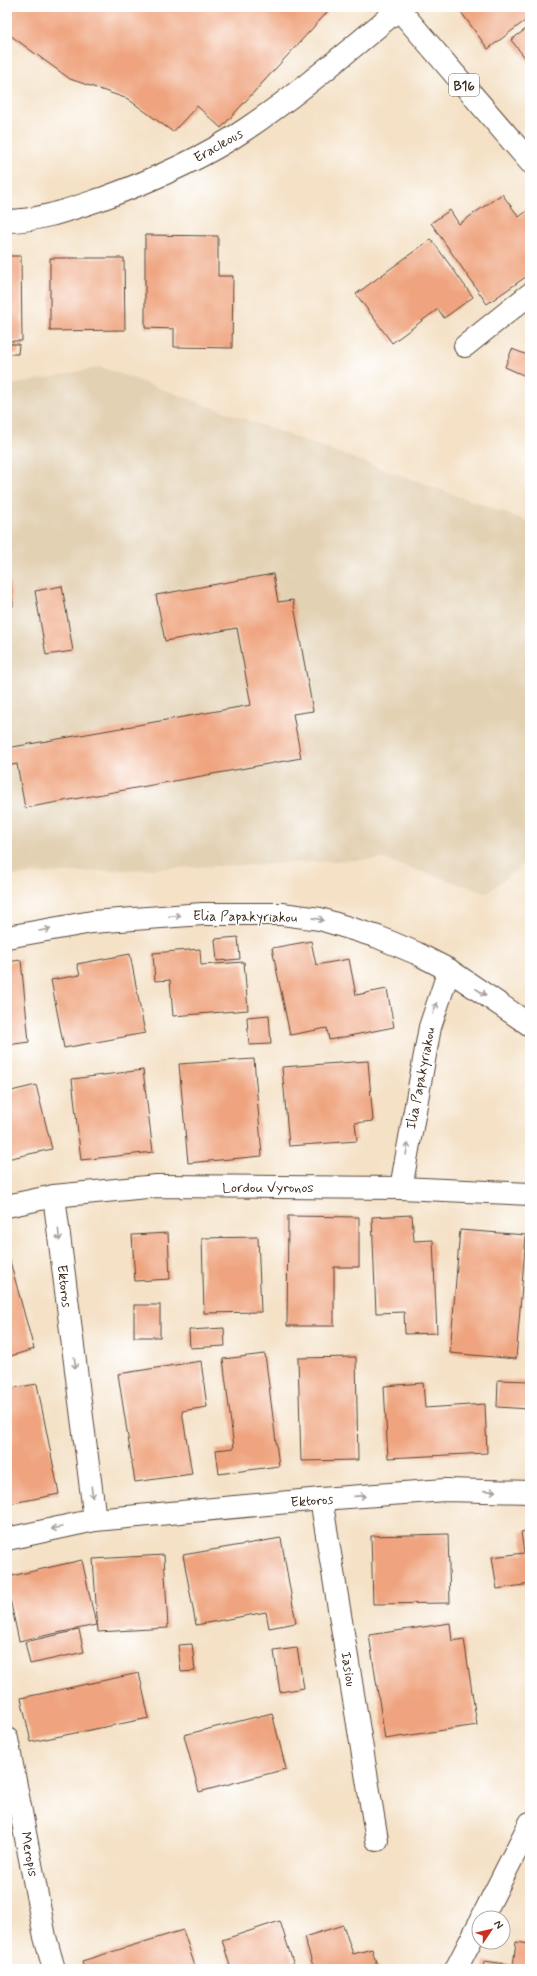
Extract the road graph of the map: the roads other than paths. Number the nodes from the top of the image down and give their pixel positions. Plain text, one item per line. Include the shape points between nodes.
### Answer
1 (398, 8) edge
2 (530, 162) edge
3 (7, 221) edge
4 (530, 294) edge
5 (465, 346) dead end
6 (7, 937) edge
7 (449, 970) junction
8 (530, 1025) edge
9 (401, 1188) junction
10 (530, 1194) edge
11 (54, 1196) junction
12 (7, 1206) edge
13 (530, 1492) edge
14 (321, 1499) junction
15 (95, 1520) junction
16 (7, 1539) edge
17 (7, 1739) edge
18 (530, 1824) edge
19 (377, 1840) dead end
20 (486, 1910) edge
21 (471, 1940) edge
22 (54, 1969) edge
23 (456, 1969) edge

1 - 2 street, B16
1 - 3 street, Eracleous via 300,90 245,130 194,160 139,185 65,211
4 - 5 street
6 -> 7 street, Elia Papakyriakou via 92,922 203,914 282,914 320,919 378,937
7 -> 8 street, Elia Papakyriakou
9 -> 7 street, Ilia Papakyriakou via 432,1015
9 - 10 street, Lordou Vyronos
9 - 11 street, Lordou Vyronos via 157,1186
11 - 12 street, Lordou Vyronos
11 -> 15 street, Ektoros
14 -> 13 street, Ektoros via 445,1490
14 - 15 street, Ektoros
14 - 19 street, Iasiou
15 -> 16 street, Ektoros
17 - 22 street, Meropis via 45,1937
18 - 20 street
21 - 23 street

